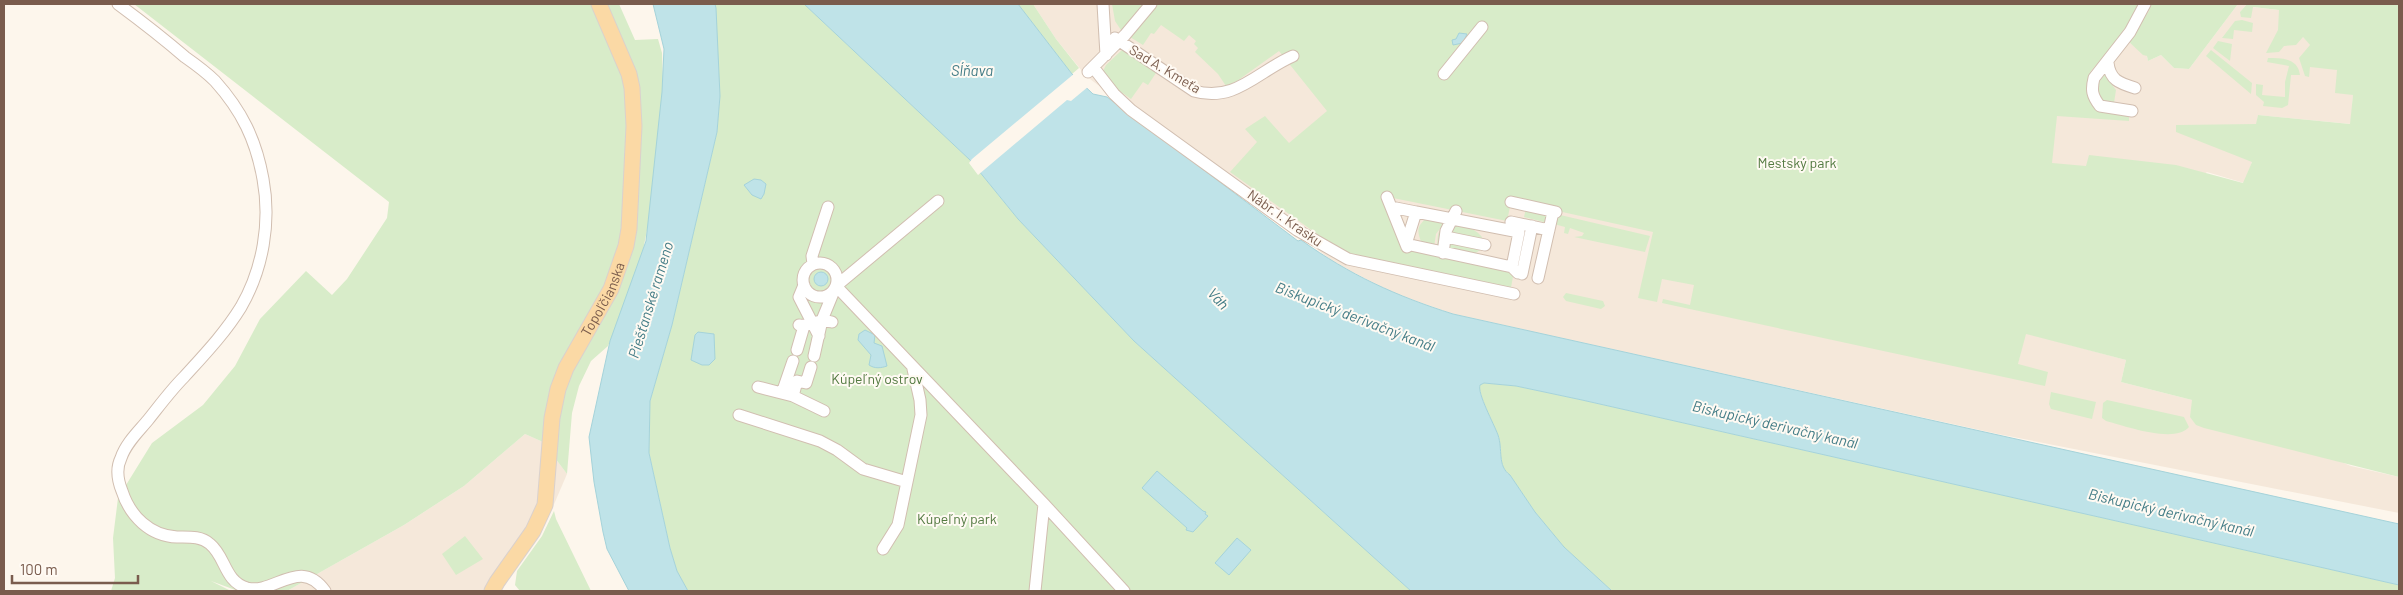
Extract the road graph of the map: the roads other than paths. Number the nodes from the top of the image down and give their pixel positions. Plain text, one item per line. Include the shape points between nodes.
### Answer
1 (118, 4) edge
2 (599, 4) edge
3 (1152, 4) edge
4 (2145, 4) edge
5 (1103, 8) edge
6 (1482, 27) dead end
7 (1113, 40) junction
8 (1293, 56) dead end
9 (2108, 63) junction
10 (1091, 70) joint
11 (1444, 74) dead end
12 (2135, 88) dead end
13 (2132, 111) dead end
14 (935, 203) dead end
15 (828, 207) dead end
16 (1416, 212) junction
17 (1455, 215) junction
18 (1490, 226) junction
19 (1518, 227) junction
20 (1549, 230) junction
21 (1446, 237) junction
22 (1485, 245) junction
23 (1408, 247) junction
24 (1443, 253) junction
25 (1482, 261) junction
26 (813, 264) junction
27 (1538, 278) dead end
28 (836, 286) junction
29 (798, 292) junction
30 (1514, 294) dead end
31 (814, 323) junction
32 (912, 367) junction
33 (797, 381) junction
34 (758, 387) dead end
35 (792, 397) junction
36 (824, 411) dead end
37 (739, 415) dead end
38 (907, 482) junction
39 (1044, 504) junction
40 (883, 549) dead end
41 (492, 588) edge
42 (325, 591) edge
43 (1035, 591) edge
44 (1124, 591) edge

1 - 42 street via 214,80 237,109 258,151 267,199 265,241 256,274 241,306 221,337 129,443 120,458 118,478 122,492 147,528 158,534 194,536 209,542 234,581 248,588 263,588 292,576 306,577
2 - 41 main road, Topoľčianska via 632,88 634,126 626,246 612,289 566,368 558,389 552,418 545,505 533,531
3 - 7 street, Sad A. Kmeťa
4 - 9 street
5 - 7 street via 1114,30
6 - 11 street
7 - 8 street, Sad A. Kmeťa via 1194,91 1209,95 1242,87 1273,65
7 - 10 street, Sad A. Kmeťa via 1106,55
9 - 12 street via 2109,74 2119,83
9 - 13 street via 2094,78 2093,97 2100,106
10 - 30 street, Nábr. I. Krasku via 1131,110 1297,230 1336,253 1348,259
14 - 28 street
15 - 26 street via 812,256
16 - 17 street
16 - 23 street
16 - 23 street via 1389,202
17 - 18 street
17 - 21 street
18 - 19 street
18 - 22 street
19 - 20 street
19 - 20 street via 1518,203 1555,212
19 - 25 street via 1517,271
20 - 27 street
21 - 22 street
21 - 24 street
22 - 25 street
23 - 24 street
24 - 25 street
26 - 28 street via 829,265 836,274
26 - 29 street via 806,271
28 - 29 street via 830,294 820,297
28 - 31 street
28 - 32 street
29 - 31 street
31 - 33 street via 795,355
31 - 33 street via 819,336 812,362
32 - 38 street via 921,415
32 - 39 street
33 - 35 street
33 - 35 street
34 - 35 street
35 - 36 street
37 - 38 street via 820,441 863,469
38 - 40 street via 898,525
39 - 43 street
39 - 44 street

